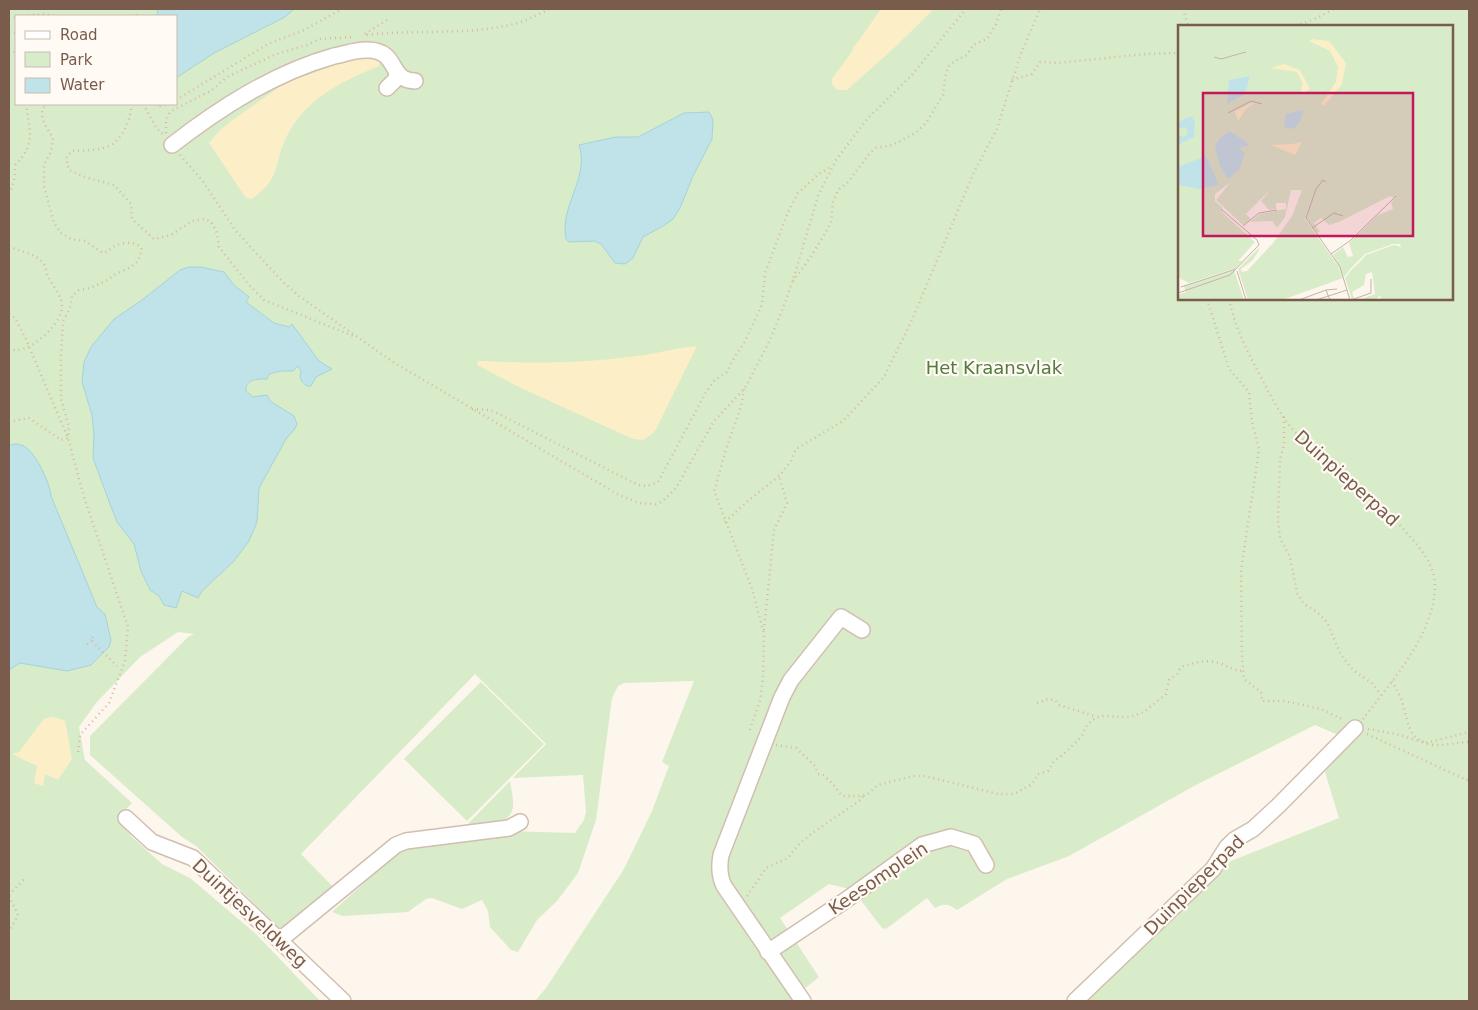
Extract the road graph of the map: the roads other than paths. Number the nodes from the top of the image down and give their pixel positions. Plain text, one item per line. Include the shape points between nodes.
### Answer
1 (397, 72) junction
2 (415, 80) dead end
3 (387, 88) dead end
4 (172, 144) road end
5 (862, 630) dead end
6 (1356, 727) road end
7 (126, 818) dead end
8 (520, 822) dead end
9 (986, 865) dead end
10 (280, 940) junction
11 (768, 952) junction
12 (343, 1001) edge
13 (803, 1001) edge
14 (1075, 1001) edge

1 - 2 street via 404,80
1 - 3 street via 396,79
1 - 4 street via 390,59 373,50 361,50 296,68 264,83
5 - 11 street via 841,616 791,680 782,697 771,742 721,855 721,880
6 - 14 street, Duinpieperpad via 1278,806 1253,829 1234,840 1213,869
7 - 10 street, Duintjesveldweg via 152,842 193,858
8 - 10 street via 509,828 396,845
9 - 11 street, Keesomplein via 974,844 951,837 922,845
10 - 12 street, Duintjesveldweg
11 - 13 street

